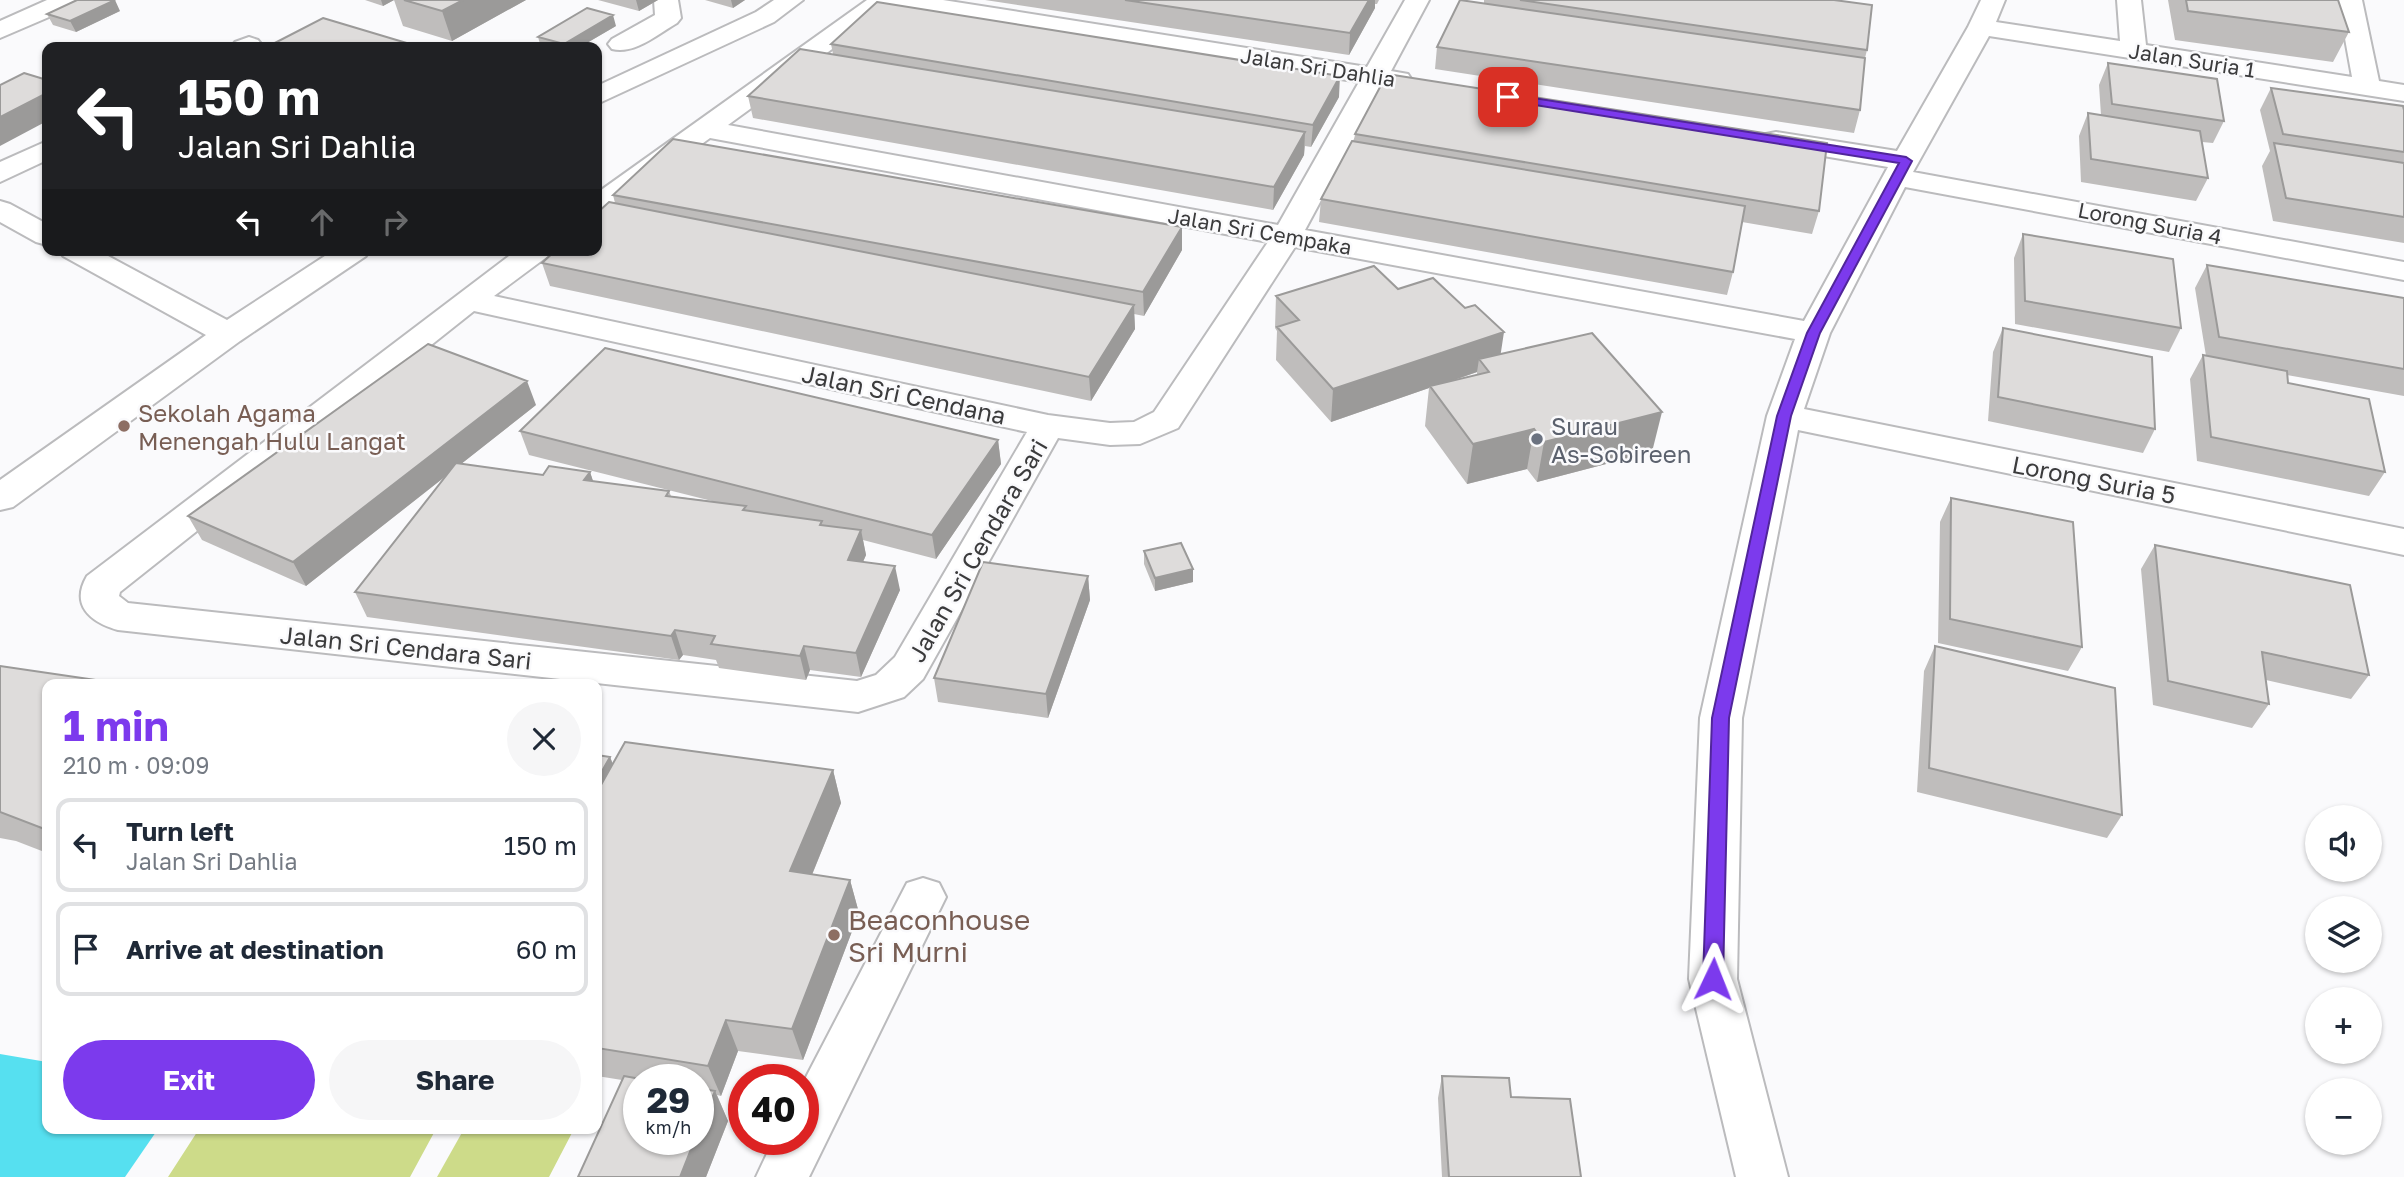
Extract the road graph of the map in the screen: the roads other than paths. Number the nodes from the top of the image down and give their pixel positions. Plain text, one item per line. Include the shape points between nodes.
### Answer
1 (68, 0) edge
2 (666, 0) edge
3 (791, 0) edge
4 (883, 0) edge
5 (896, 0) edge
6 (1417, 0) edge
7 (2129, 0) edge
8 (2350, 0) edge
9 (0, 7) edge
10 (1987, 14) edge
11 (28, 18) junction
12 (0, 30) edge
13 (621, 44) dead end
14 (2134, 51) junction
15 (1375, 76) junction
16 (1430, 85) edge
17 (2367, 87) junction
18 (2404, 93) edge
19 (602, 94) edge
20 (705, 129) junction
21 (1756, 137) edge
22 (42, 152) edge
23 (1901, 169) junction
24 (0, 173) edge
25 (602, 203) edge
26 (0, 210) edge
27 (42, 233) edge
28 (1287, 236) junction
29 (85, 256) edge
30 (346, 256) edge
31 (529, 256) edge
32 (2404, 271) edge
33 (468, 300) junction
34 (1814, 333) junction
35 (228, 334) junction
36 (1784, 416) junction
37 (1048, 426) junction
38 (0, 498) edge
39 (2404, 542) edge
40 (923, 897) dead end
41 (819, 1103) edge
42 (793, 1155) edge
43 (782, 1177) edge
44 (1762, 1177) edge

1 - 11 street
2 - 13 street via 668,18
3 - 19 street via 765,17
4 - 20 street
5 - 15 street, Jalan Sri Dahlia
6 - 15 street, Jalan Sri Cendana
7 - 14 street
8 - 17 street
9 - 11 street
10 - 14 street, Jalan Suria 1
10 - 23 street
11 - 12 street
14 - 17 street, Jalan Suria 1
15 - 16 street, Jalan Sri Dahlia
15 - 28 street, Jalan Sri Cendana
17 - 18 street, Jalan Suria 1
20 - 25 street
20 - 28 street, Jalan Sri Cempaka
21 - 23 street
22 - 24 street
23 - 32 street, Lorong Suria 4
23 - 34 street
26 - 27 street
28 - 34 street, Jalan Sri Cempaka
28 - 37 street, Jalan Sri Cendana via 1166,420 1140,433
29 - 35 street
30 - 35 street
31 - 33 street
33 - 37 street, Jalan Sri Cendana
33 - 37 street, Jalan Sri Cendara Sari via 101,586 99,601 118,616 858,697 890,686 909,668
34 - 36 street
35 - 38 street
36 - 39 street, Lorong Suria 5
36 - 44 street via 1721,718 1713,979
40 - 41 street
42 - 43 street

